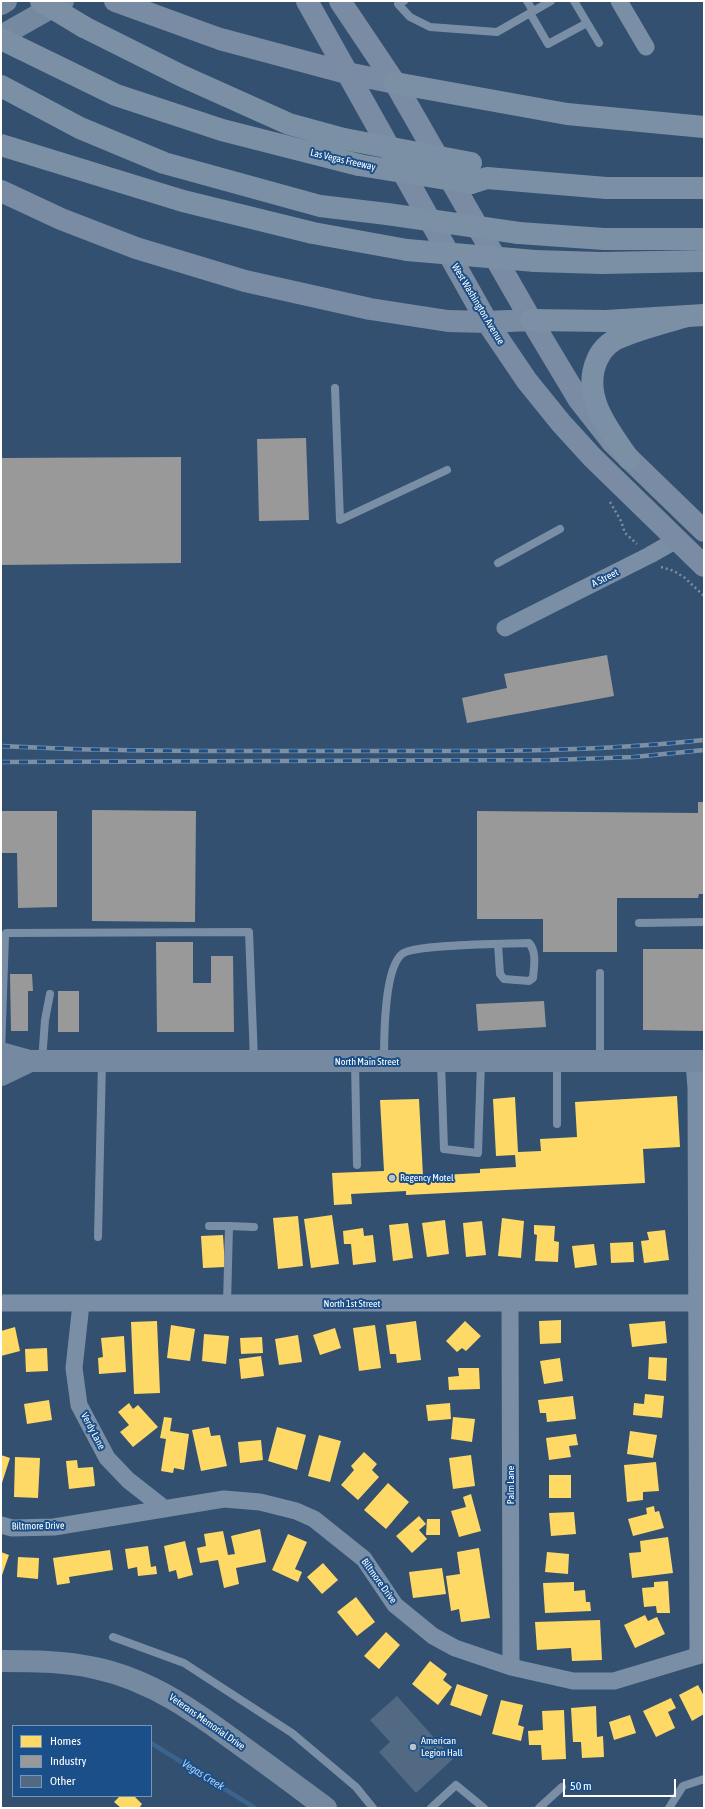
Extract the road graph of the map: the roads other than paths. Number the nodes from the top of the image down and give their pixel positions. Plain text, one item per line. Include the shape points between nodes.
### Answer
1 (6, 1) edge
2 (41, 1) edge
3 (62, 1) edge
4 (115, 1) edge
5 (307, 1) edge
6 (340, 1) edge
7 (404, 1) edge
8 (527, 1) edge
9 (551, 1) edge
10 (574, 1) edge
11 (619, 1) edge
12 (1, 4) edge
13 (530, 13) junction
14 (587, 23) junction
15 (1, 38) edge
16 (599, 44) dead end
17 (646, 47) dead end
18 (347, 72) junction
19 (395, 83) junction
20 (1, 86) edge
21 (704, 127) edge
22 (1, 145) edge
23 (488, 178) junction
24 (704, 188) edge
25 (1, 191) edge
26 (704, 239) edge
27 (704, 261) edge
28 (696, 316) edge
29 (531, 320) junction
30 (487, 322) junction
31 (335, 388) dead end
32 (629, 459) junction
33 (447, 470) dead end
34 (703, 528) edge
35 (560, 529) dead end
36 (678, 539) junction
37 (498, 563) dead end
38 (704, 566) edge
39 (506, 628) dead end
40 (704, 922) edge
41 (639, 923) dead end
42 (498, 944) junction
43 (3, 950) edge
44 (600, 973) dead end
45 (50, 994) dead end
46 (1, 1053) edge
47 (699, 1061) edge
48 (36, 1062) junction
49 (102, 1062) junction
50 (254, 1062) junction
51 (354, 1062) junction
52 (384, 1062) junction
53 (441, 1062) junction
54 (481, 1062) junction
55 (557, 1062) junction
56 (600, 1062) junction
57 (1, 1074) edge
58 (557, 1124) dead end
59 (357, 1165) dead end
60 (700, 1198) edge
61 (209, 1226) dead end
62 (229, 1226) junction
63 (254, 1227) dead end
64 (98, 1237) dead end
65 (1, 1303) edge
66 (700, 1303) edge
67 (81, 1304) junction
68 (227, 1304) junction
69 (510, 1304) junction
70 (701, 1472) edge
71 (165, 1509) junction
72 (1, 1525) edge
73 (114, 1637) dead end
74 (701, 1655) edge
75 (1, 1661) edge
76 (511, 1667) junction
77 (704, 1779) edge
78 (562, 1787) dead end
79 (326, 1808) edge
80 (373, 1808) edge
81 (431, 1808) edge
82 (484, 1808) edge
83 (539, 1808) edge
84 (669, 1808) edge

1 - 12 main road
2 - 23 highway, bridge via 84,27 156,64 282,120 344,139 471,163
3 - 15 main road
4 - 18 main road via 220,39
5 - 18 main road, West Washington Avenue
6 - 19 main road
7 - 13 lane via 398,4 410,17 430,27 498,32
8 - 13 lane
9 - 13 lane
10 - 14 lane
11 - 17 street
13 - 14 lane via 548,44
14 - 16 lane
15 - 23 highway, Las Vegas Freeway, bridge via 116,95 222,130 359,165 471,183
18 - 19 main road
18 - 30 main road, West Washington Avenue
19 - 21 highway via 568,114
19 - 29 main road
20 - 26 highway, bridge via 80,128 164,163 320,206 519,233 612,239
22 - 27 highway, bridge via 190,203 313,233 407,250 535,261
23 - 24 highway, Las Vegas Freeway via 606,188
25 - 30 main road via 61,219 136,248 245,281 370,309 448,321
28 - 29 highway via 606,321
28 - 32 highway via 625,335 609,344 600,353 592,372 592,390 596,406
29 - 30 main road
29 - 32 main road via 579,400
30 - 36 main road, West Washington Avenue via 527,381 561,423 592,457
31 - 33 lane via 340,520
32 - 34 main road
34 - 36 main road, A Street
35 - 37 lane
36 - 38 main road, West Washington Avenue
36 - 39 street, A Street
40 - 41 lane
42 - 42 lane via 529,943 534,953 533,978 529,981 504,979 500,974
42 - 52 lane via 417,948 402,954 392,970 384,1025
43 - 46 lane
43 - 50 lane via 5,936 8,933 249,932
44 - 56 lane
45 - 48 lane
46 - 48 main road, North Main Street
47 - 56 main road, North Main Street
47 - 60 street via 696,1088
48 - 49 main road, North Main Street
48 - 57 main road, North Main Street
49 - 50 main road, North Main Street
49 - 64 lane
50 - 51 main road, North Main Street
51 - 52 main road, North Main Street
51 - 59 lane
52 - 53 main road, North Main Street
53 - 54 main road, North Main Street
53 - 54 lane via 444,1149 478,1153
54 - 55 main road, North Main Street
55 - 56 main road, North Main Street
55 - 58 lane
60 - 66 street
61 - 62 lane
62 - 63 lane
62 - 68 lane
65 - 67 street, North 1st Street
66 - 69 street, North 1st Street
66 - 70 street
67 - 68 street, North 1st Street
67 - 71 street, Verdy Lane via 74,1368 79,1405 107,1458 128,1480
68 - 69 street, North 1st Street
69 - 76 street, Palm Lane
70 - 74 street
71 - 72 street, Biltmore Drive via 54,1528 12,1528
71 - 76 street, Biltmore Drive via 224,1499 260,1502 308,1516 364,1559 395,1605 433,1636 455,1648
73 - 80 lane via 184,1663 285,1729 356,1787
74 - 76 street, Biltmore Drive via 614,1681 573,1682
75 - 79 main road, Veterans Memorial Drive via 53,1662 95,1668 117,1673 151,1687 201,1716
77 - 84 lane via 683,1786
78 - 83 lane
81 - 82 lane via 456,1785

